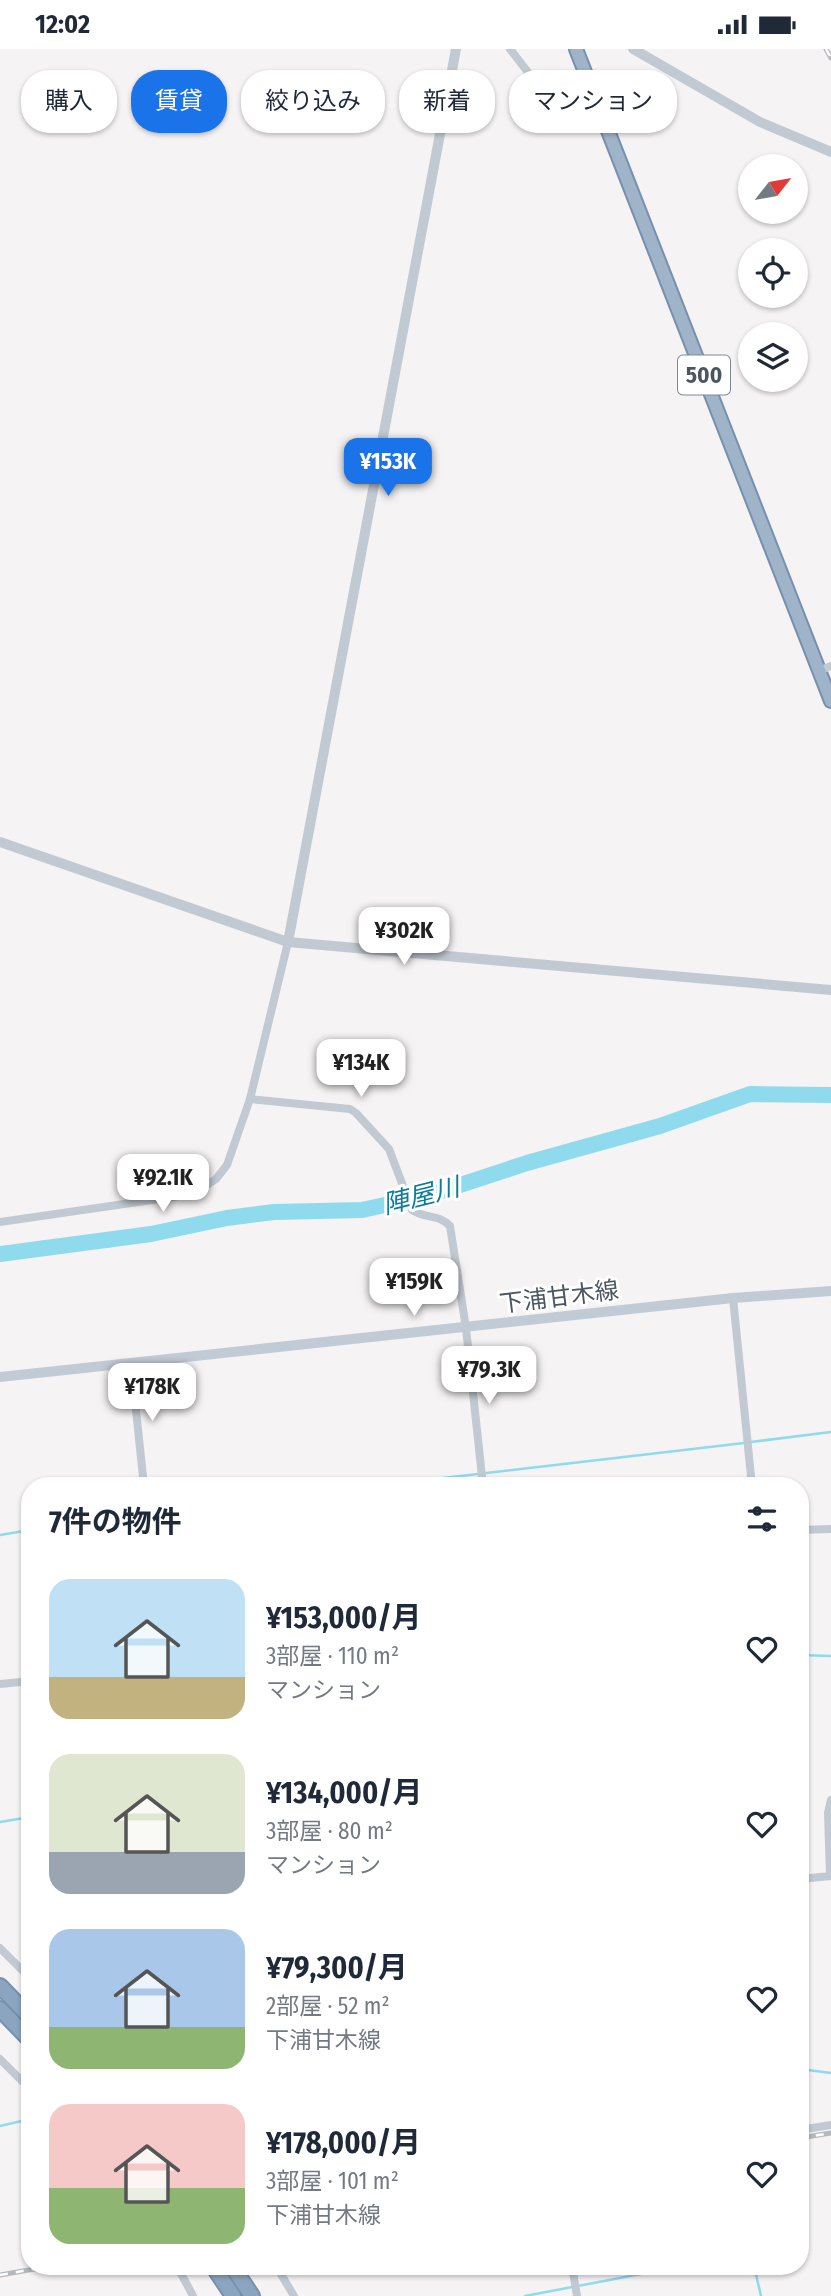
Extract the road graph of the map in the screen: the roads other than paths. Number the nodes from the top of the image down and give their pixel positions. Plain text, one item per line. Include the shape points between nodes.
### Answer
1 (456, 49) edge
2 (510, 49) edge
3 (576, 49) edge
4 (633, 49) edge
5 (526, 70) edge
6 (583, 70) edge
7 (607, 133) edge
8 (831, 152) edge
9 (825, 668) edge
10 (831, 701) edge
11 (0, 842) edge
12 (288, 942) junction
13 (831, 990) edge
14 (250, 1099) junction
15 (0, 1222) edge
16 (831, 1291) edge
17 (733, 1298) junction
18 (466, 1328) junction
19 (131, 1363) junction
20 (0, 1377) edge
21 (143, 1477) edge
22 (482, 1477) edge
23 (751, 1477) edge
24 (831, 1529) edge
25 (809, 1530) edge
26 (21, 1682) edge
27 (0, 1684) edge
28 (831, 1800) edge
29 (831, 1876) edge
30 (809, 1878) edge
31 (0, 1948) edge
32 (21, 1969) edge
33 (0, 1986) edge
34 (21, 2008) edge
35 (0, 2009) edge
36 (21, 2031) edge
37 (0, 2059) edge
38 (21, 2080) edge
39 (831, 2125) edge
40 (809, 2129) edge
41 (182, 2275) edge
42 (219, 2275) edge
43 (238, 2275) edge
44 (282, 2275) edge
45 (573, 2275) edge
46 (193, 2296) edge
47 (233, 2296) edge
48 (252, 2296) edge
49 (295, 2296) edge
50 (576, 2296) edge

1 - 12 street
2 - 5 street
3 - 6 highway, 500
4 - 8 street via 760,122
7 - 9 highway, 500
9 - 10 highway, 500
11 - 12 street
12 - 13 street
12 - 14 street
14 - 15 street via 227,1165 216,1179 193,1194
14 - 18 street via 356,1113 389,1150 412,1210 421,1216 440,1217 450,1226
16 - 17 main road, 下浦甘木線
17 - 18 main road, 下浦甘木線
17 - 23 street
18 - 19 main road, 下浦甘木線
18 - 22 street
19 - 20 main road, 下浦甘木線
19 - 21 street
24 - 25 street
26 - 27 street
28 - 29 street
29 - 30 street
31 - 32 street
33 - 34 highway
35 - 36 highway
37 - 38 street
39 - 40 street
41 - 46 street
42 - 47 highway
43 - 48 highway
44 - 49 street
45 - 50 street

